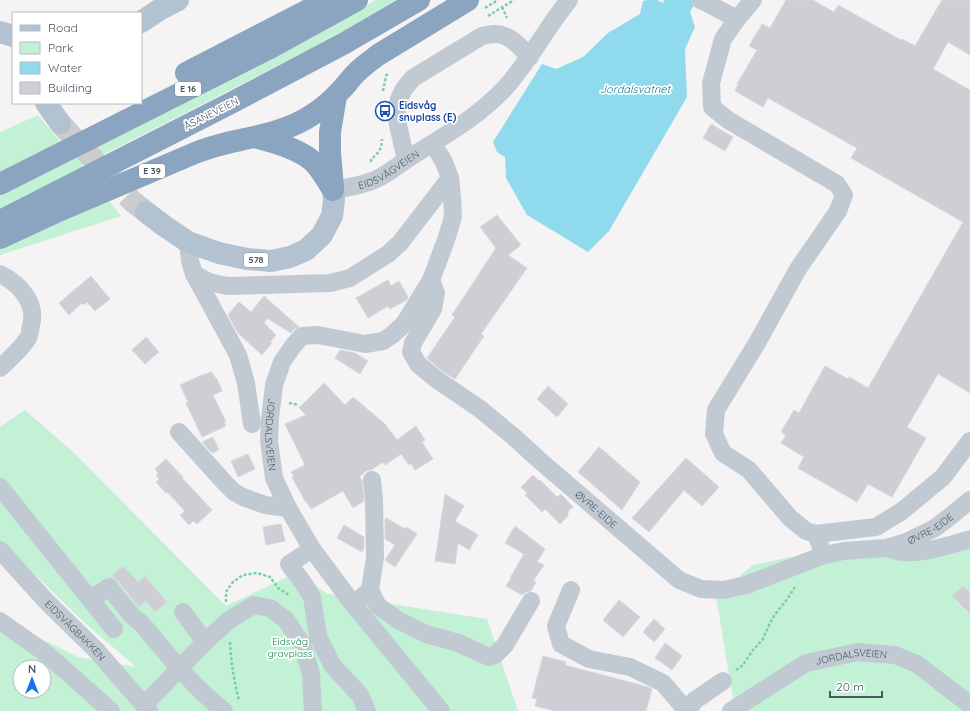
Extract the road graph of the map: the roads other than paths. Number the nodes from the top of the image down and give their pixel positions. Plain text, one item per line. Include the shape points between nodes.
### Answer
1 (178, 0) edge
2 (324, 0) edge
3 (357, 0) edge
4 (419, 0) edge
5 (468, 0) edge
6 (569, 0) edge
7 (753, 0) edge
8 (704, 1) edge
9 (737, 19) junction
10 (142, 21) edge
11 (0, 32) edge
12 (12, 36) edge
13 (530, 57) junction
14 (142, 95) edge
15 (336, 96) junction
16 (47, 104) edge
17 (126, 104) edge
18 (60, 123) tunnel mouth
19 (253, 137) junction
20 (433, 144) junction
21 (406, 160) junction
22 (450, 178) junction
23 (9, 180) edge
24 (333, 190) junction
25 (146, 212) tunnel mouth
26 (0, 221) edge
27 (0, 238) edge
28 (188, 242) junction
29 (0, 274) edge
30 (194, 274) junction
31 (431, 280) junction
32 (0, 368) edge
33 (252, 424) dead end
34 (179, 432) dead end
35 (970, 441) edge
36 (372, 480) dead end
37 (0, 487) edge
38 (970, 500) edge
39 (288, 508) junction
40 (816, 534) junction
41 (970, 539) edge
42 (886, 548) junction
43 (0, 550) edge
44 (312, 550) junction
45 (824, 555) junction
46 (370, 590) junction
47 (571, 590) dead end
48 (91, 599) junction
49 (531, 601) dead end
50 (353, 604) junction
51 (183, 612) dead end
52 (0, 621) edge
53 (114, 629) dead end
54 (205, 642) junction
55 (179, 668) junction
56 (723, 681) road end
57 (970, 705) edge
58 (146, 708) edge
59 (232, 708) edge
60 (111, 711) edge
61 (313, 711) edge
62 (367, 711) edge
63 (441, 711) edge
64 (688, 711) edge
65 (731, 711) edge

1 - 10 main road
2 - 14 highway
3 - 23 highway, E 16 via 268,49
4 - 26 highway, ÅSANEVEIEN via 343,44
5 - 15 highway via 378,55
6 - 13 street, EIDSVÅGVEIEN
7 - 9 street
8 - 9 street
9 - 40 street via 722,39 711,83 712,107 728,120 837,184 844,195 838,210 798,269 716,410 714,434 723,453 750,470 800,527
11 - 12 main road
13 - 20 street, EIDSVÅGVEIEN via 489,104
13 - 21 street via 512,39 493,34 482,36 413,78 399,99 397,111
15 - 19 highway via 297,124
15 - 24 highway via 330,132
16 - 18 main road
17 - 23 highway via 46,145
19 - 24 highway, E 39 via 290,148 306,157 316,165
19 - 27 highway, E 39 via 195,152
20 - 21 street, EIDSVÅGVEIEN
20 - 22 street, JORDALSVEIEN
21 - 24 street, EIDSVÅGVEIEN via 370,182
22 - 30 street via 400,243 388,254 350,278 330,284 226,286 209,282
22 - 31 street, JORDALSVEIEN via 453,217
24 - 28 main road, 578 via 332,216 322,235 306,250 290,257 271,261 247,259
25 - 28 main road, 578
28 - 30 street
29 - 32 street via 22,289 30,302 33,320 28,337
30 - 33 street via 238,355 246,383
31 - 39 street, JORDALSVEIEN via 404,324 383,341 364,344 318,336 302,336 282,362 274,386 269,442 274,478
31 - 45 street, ØVRE-EIDE via 436,293 432,309 411,352 418,364 514,437 679,580 701,588 723,590 746,585
34 - 39 street via 234,492 243,498 265,505
35 - 40 street via 943,476 902,511 876,527
36 - 46 street via 375,557
37 - 48 street
38 - 42 street, ØVRE-EIDE via 935,528 906,542
39 - 44 street, JORDALSVEIEN
40 - 45 street
41 - 42 street, ØVRE-EIDE via 921,551 903,552
42 - 45 street, ØVRE-EIDE
43 - 58 street, EIDSVÅGBAKKEN via 46,601 96,650
44 - 50 street, JORDALSVEIEN
44 - 62 street via 289,564 312,597 318,636 332,665 360,694
46 - 49 street via 378,606 398,620 426,634 458,643 489,657 505,645
46 - 50 street
47 - 64 street via 556,626 561,644 590,660 630,667 664,683
48 - 53 street
48 - 55 street via 109,586
50 - 63 street, JORDALSVEIEN
51 - 54 street
52 - 60 street via 48,655
54 - 55 street
54 - 61 street via 229,620 254,605 270,608 286,620 302,644 311,674
55 - 58 street
55 - 59 street via 210,699
56 - 64 street via 694,701
57 - 65 street, JORDALSVEIEN via 917,664 895,655 858,652 806,664

